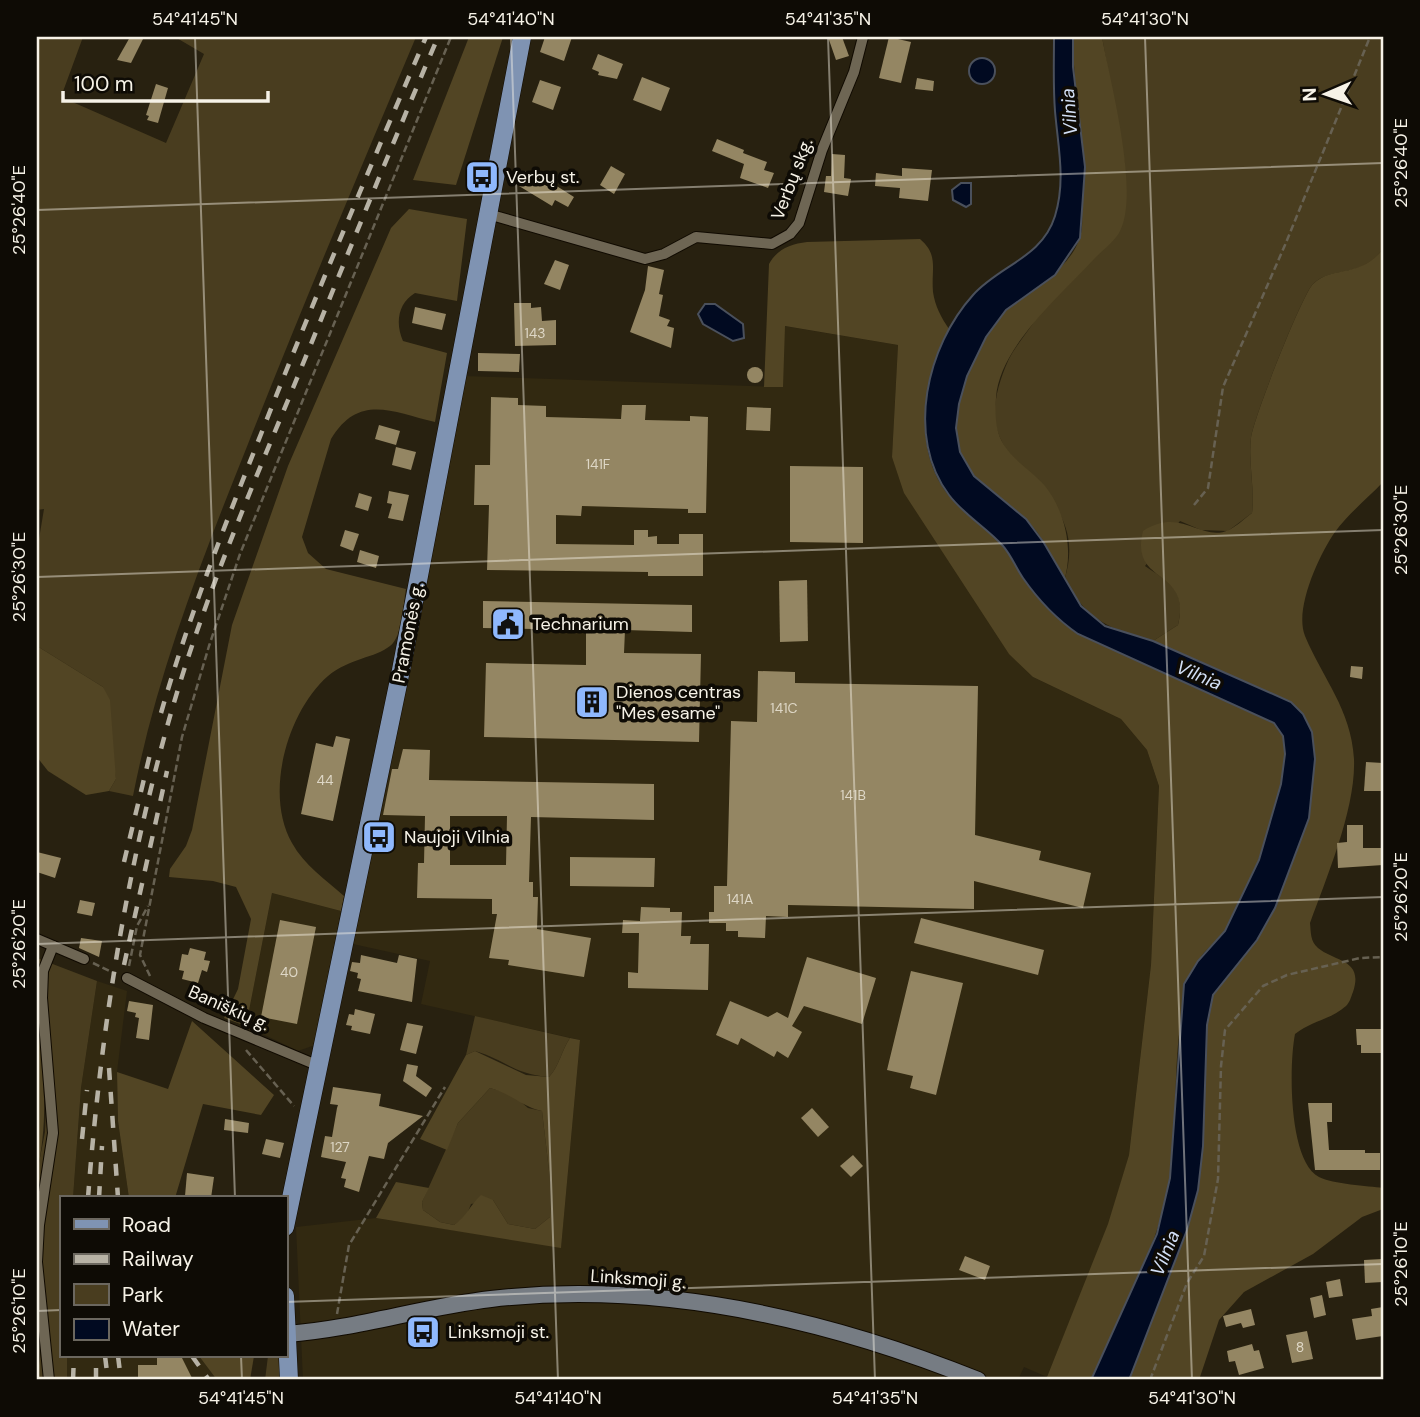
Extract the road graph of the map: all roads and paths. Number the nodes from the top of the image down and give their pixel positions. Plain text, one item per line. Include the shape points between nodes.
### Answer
1 (451, 37) edge
2 (522, 37) edge
3 (863, 37) edge
4 (1370, 37) edge
5 (488, 214) junction
6 (1194, 505) dead end
7 (150, 902) junction
8 (37, 939) edge
9 (53, 946) junction
10 (1383, 957) edge
11 (84, 959) joint
12 (127, 978) junction
13 (163, 997) junction
14 (242, 1045) dead end
15 (319, 1066) junction
16 (445, 1087) dead end
17 (307, 1124) junction
18 (287, 1218) edge
19 (338, 1328) junction
20 (287, 1334) edge
21 (48, 1380) edge
22 (289, 1380) edge
23 (978, 1380) edge
24 (1150, 1380) edge

1 - 7 path via 240,554 190,700
2 - 5 main road, Pramonės g.
3 - 5 street, Verbų skg. via 799,223 782,240 760,244 696,237 645,259
4 - 6 path via 1223,387 1208,488
5 - 15 main road, Pramonės g.
7 - 12 path via 137,926
7 - 13 path via 140,955
8 - 9 street
9 - 11 street
9 - 21 street via 43,971 41,998 53,1133 38,1225 37,1262
10 - 24 path via 1312,969 1263,986 1225,1030 1218,1179 1204,1256 1187,1283
11 - 12 path
12 - 13 street, Baniškių g.
13 - 15 street, Baniškių g.
14 - 17 path
15 - 17 main road, Pramonės g.
16 - 19 path via 349,1245 336,1316
17 - 18 main road, Pramonės g.
19 - 20 main road, Linksmoji g.
19 - 23 main road, Linksmoji g. via 489,1299 633,1295 795,1320
20 - 22 main road

